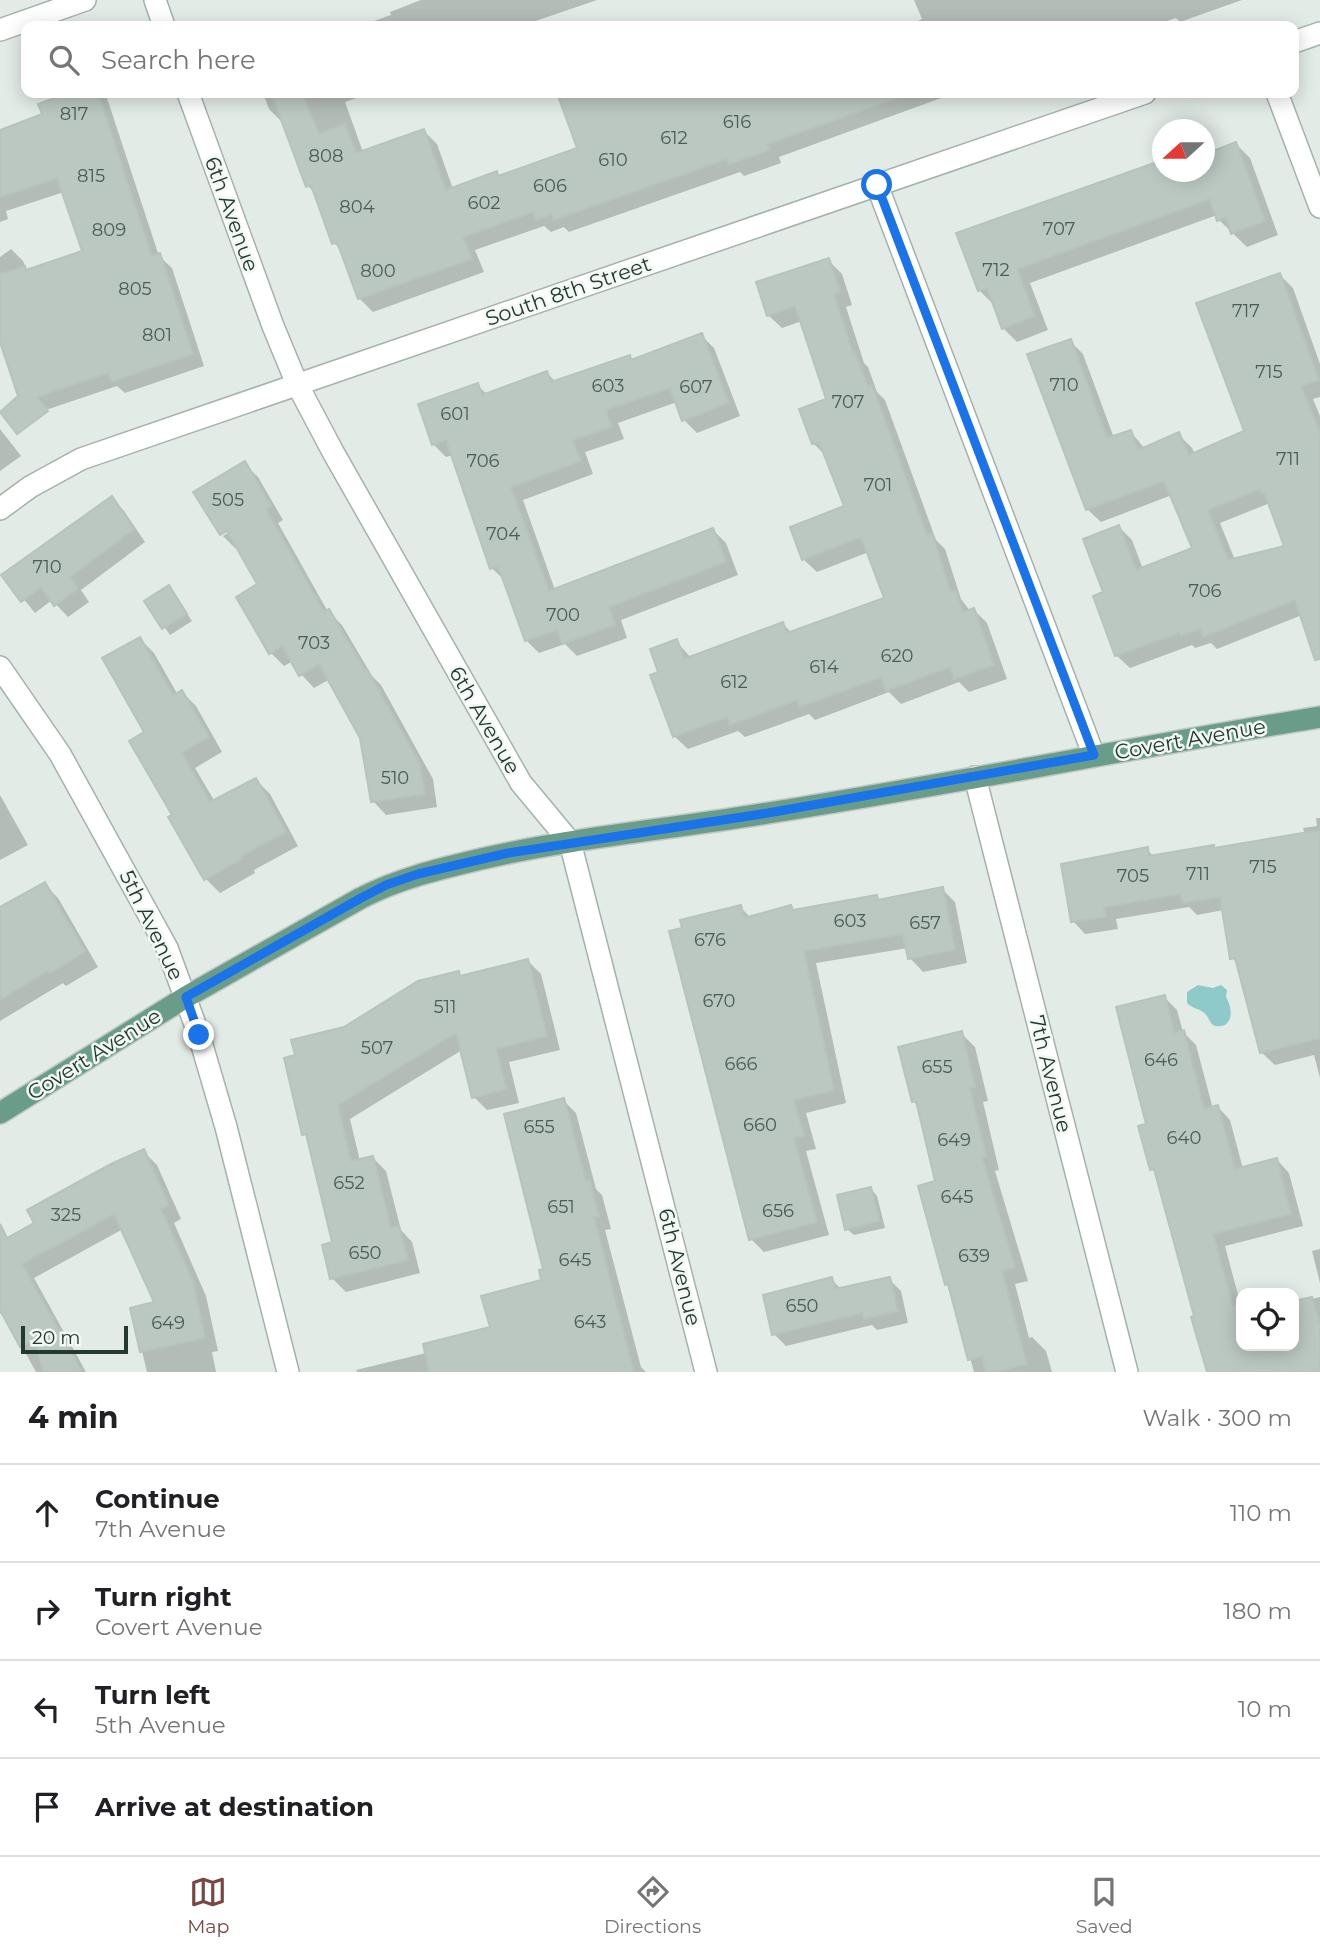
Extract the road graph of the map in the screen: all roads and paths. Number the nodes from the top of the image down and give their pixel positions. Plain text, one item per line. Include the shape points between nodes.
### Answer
1 (85, 0) edge
2 (155, 0) edge
3 (26, 21) edge
4 (162, 21) edge
5 (21, 23) edge
6 (0, 30) edge
7 (1320, 33) edge
8 (1299, 40) edge
9 (190, 98) edge
10 (1130, 98) edge
11 (1279, 98) edge
12 (877, 185) junction
13 (1320, 207) edge
14 (297, 384) junction
15 (0, 509) edge
16 (0, 667) edge
17 (1320, 716) edge
18 (1094, 755) junction
19 (975, 777) junction
20 (570, 842) junction
21 (186, 997) junction
22 (58, 1076) junction
23 (0, 1098) edge
24 (0, 1113) edge
25 (288, 1372) edge
26 (706, 1372) edge
27 (1127, 1372) edge

1 - 3 street
2 - 4 street
5 - 6 street
7 - 8 street
9 - 14 street, 6th Avenue
10 - 12 street, South 8th Street
11 - 13 street
12 - 14 street, South 8th Street
12 - 18 street
14 - 15 street, South 8th Street via 81,458
14 - 20 street, 6th Avenue via 521,783
16 - 21 street, 5th Avenue via 95,814 167,948
17 - 18 main road, Covert Avenue
18 - 19 main road, Covert Avenue
19 - 20 main road, Covert Avenue
19 - 27 street, 7th Avenue
20 - 21 main road, Covert Avenue via 436,869 386,885
20 - 26 street, 6th Avenue
21 - 22 main road, Covert Avenue
21 - 25 street, 5th Avenue via 226,1127
22 - 23 main road
22 - 24 main road, Covert Avenue

